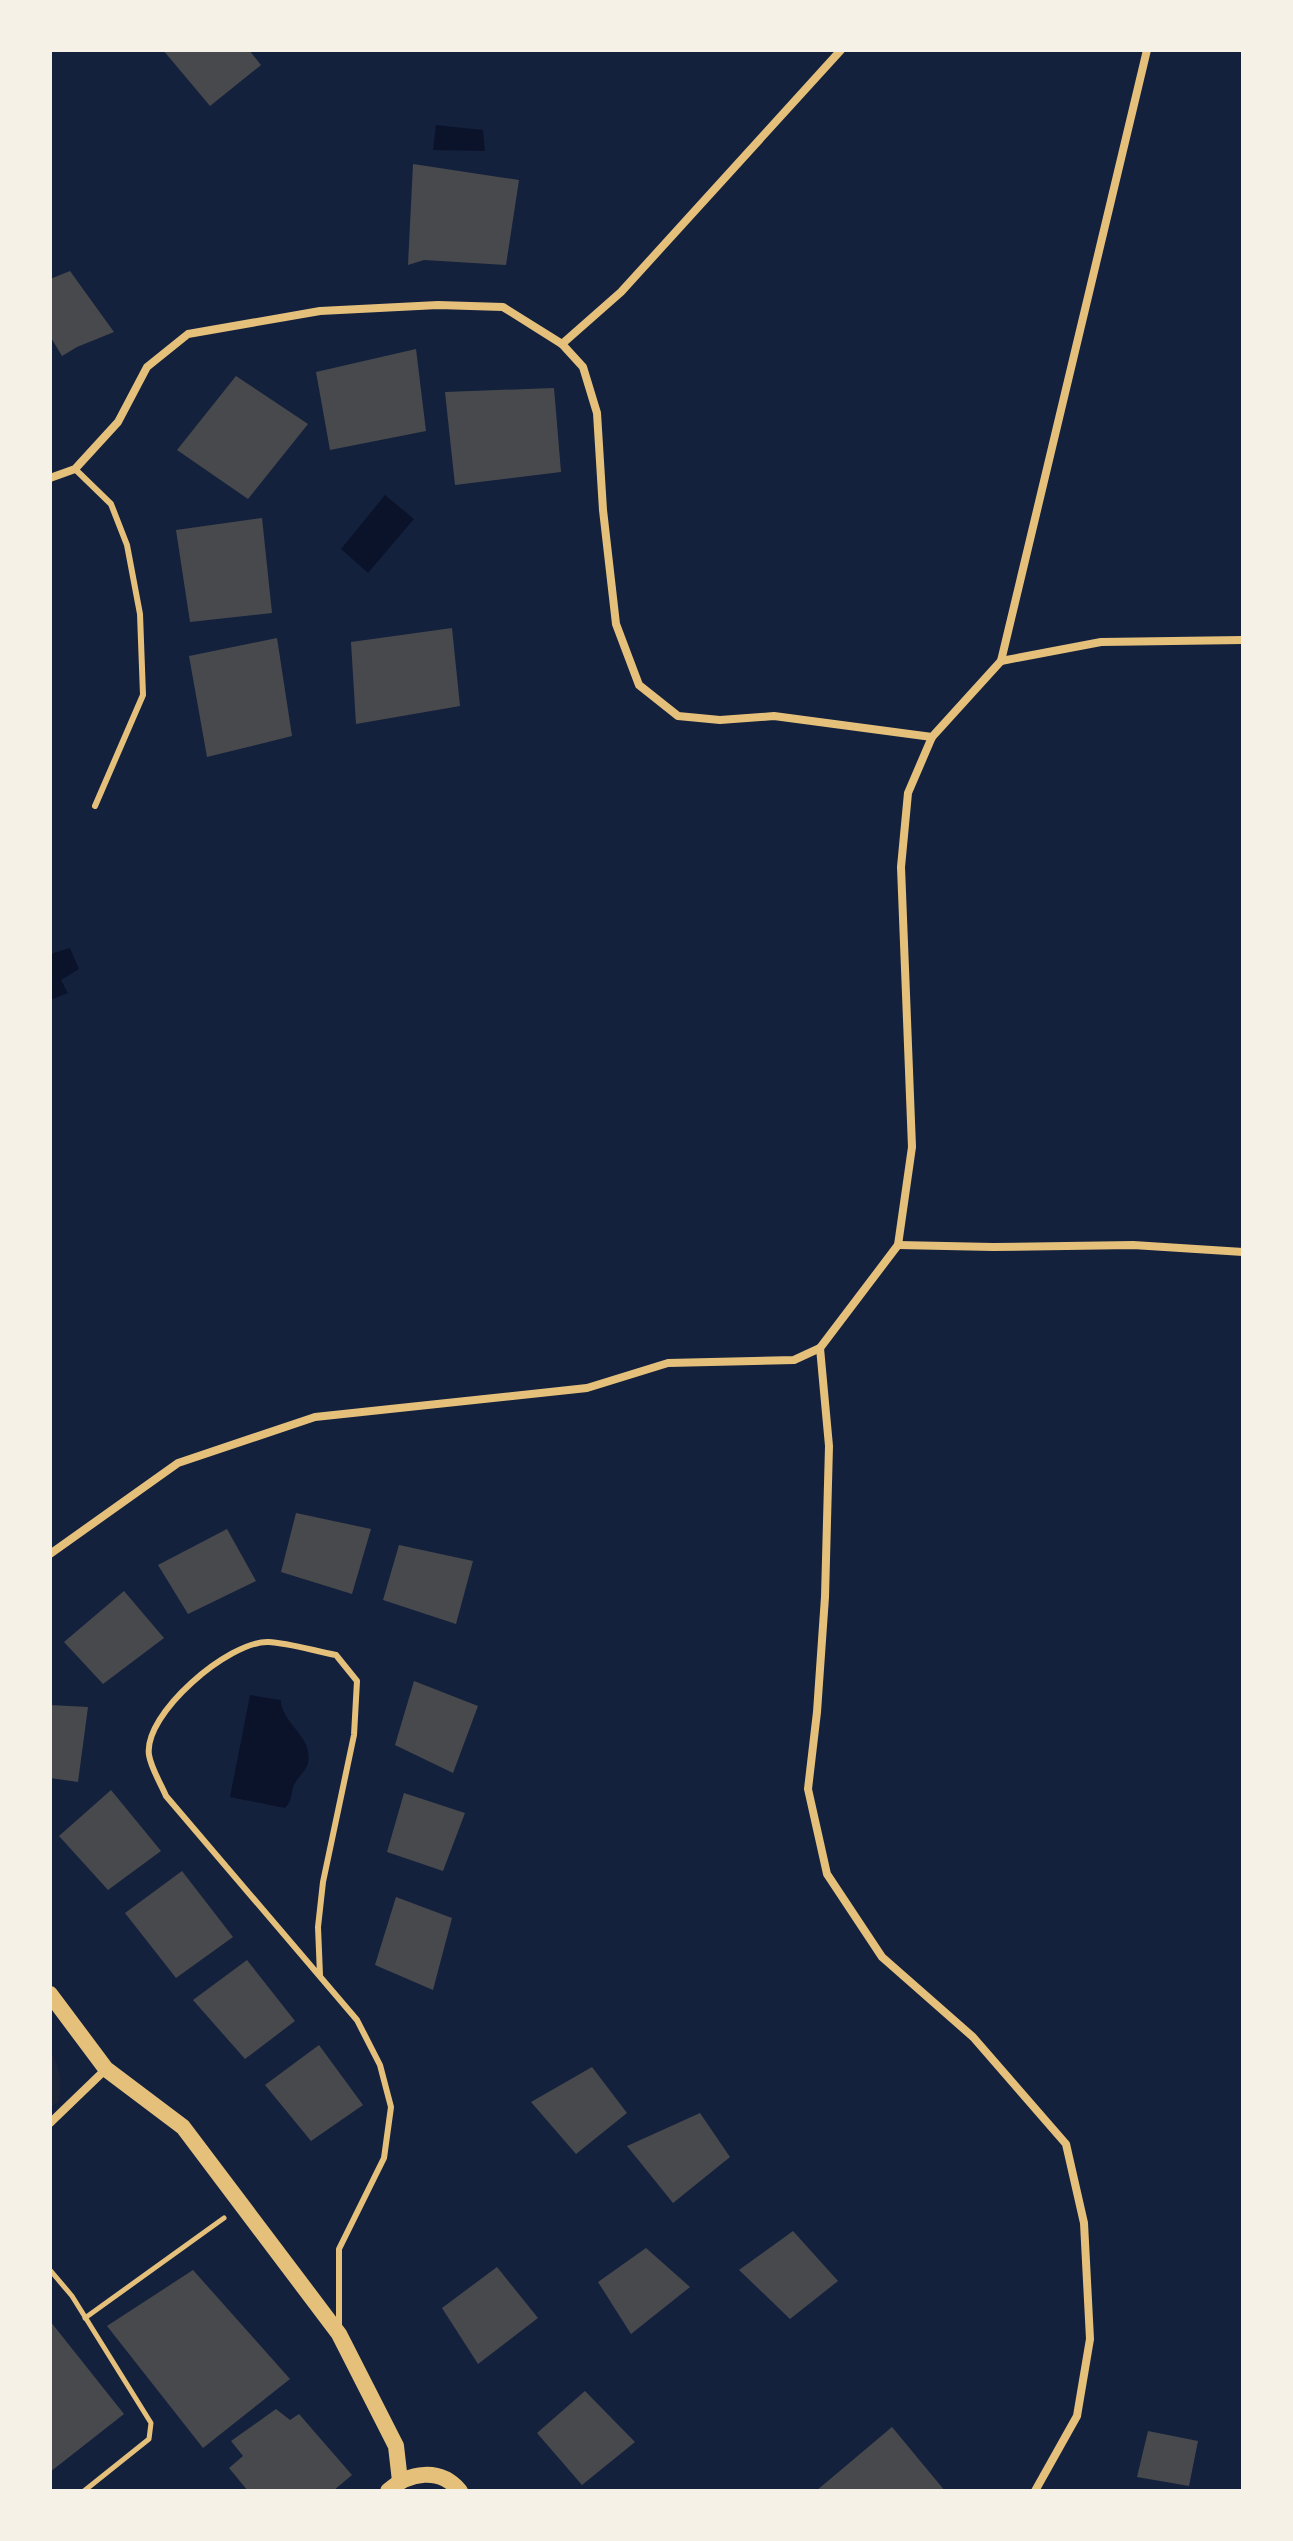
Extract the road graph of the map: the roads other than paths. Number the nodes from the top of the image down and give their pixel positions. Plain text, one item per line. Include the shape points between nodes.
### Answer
1 (841, 50) edge
2 (1147, 50) edge
3 (562, 344) junction
4 (75, 469) junction
5 (50, 478) edge
6 (1243, 640) edge
7 (1001, 661) junction
8 (932, 737) junction
9 (95, 806) dead end
10 (898, 1245) junction
11 (1243, 1252) edge
12 (820, 1348) junction
13 (50, 1554) edge
14 (320, 1975) junction
15 (50, 1994) edge
16 (106, 2069) junction
17 (50, 2123) edge
18 (339, 2334) junction
19 (396, 2446) junction
20 (428, 2474) junction
21 (394, 2486) edge
22 (460, 2491) edge
23 (1035, 2491) edge

1 - 3 street via 621,292
2 - 7 street
3 - 4 street via 503,307 490,306 320,311 188,334 147,367 118,422
3 - 8 street via 583,367 597,413 616,624 639,685 678,716 774,716
4 - 5 street
4 - 9 lane via 111,504 127,545 140,614 143,695
6 - 7 street via 1101,642
7 - 8 street
8 - 10 street via 908,793 901,867 912,1147
10 - 11 street via 1133,1245
10 - 12 street
12 - 13 street via 794,1360 668,1363 587,1388 315,1417 178,1463
12 - 23 street via 829,1446 825,1597 808,1789 827,1874 882,1957 973,2037 1066,2144 1084,2223 1090,2339 1077,2416
14 - 14 lane via 323,1882 354,1735 357,1681 336,1655 266,1642 235,1651 189,1685 154,1726 149,1755 166,1796
14 - 18 lane via 357,2020 380,2065 391,2107 384,2158 339,2249
15 - 16 main road
16 - 17 street
16 - 18 main road via 183,2127
18 - 19 main road
19 - 20 main road
19 - 21 main road
20 - 21 main road via 413,2475
20 - 22 main road

